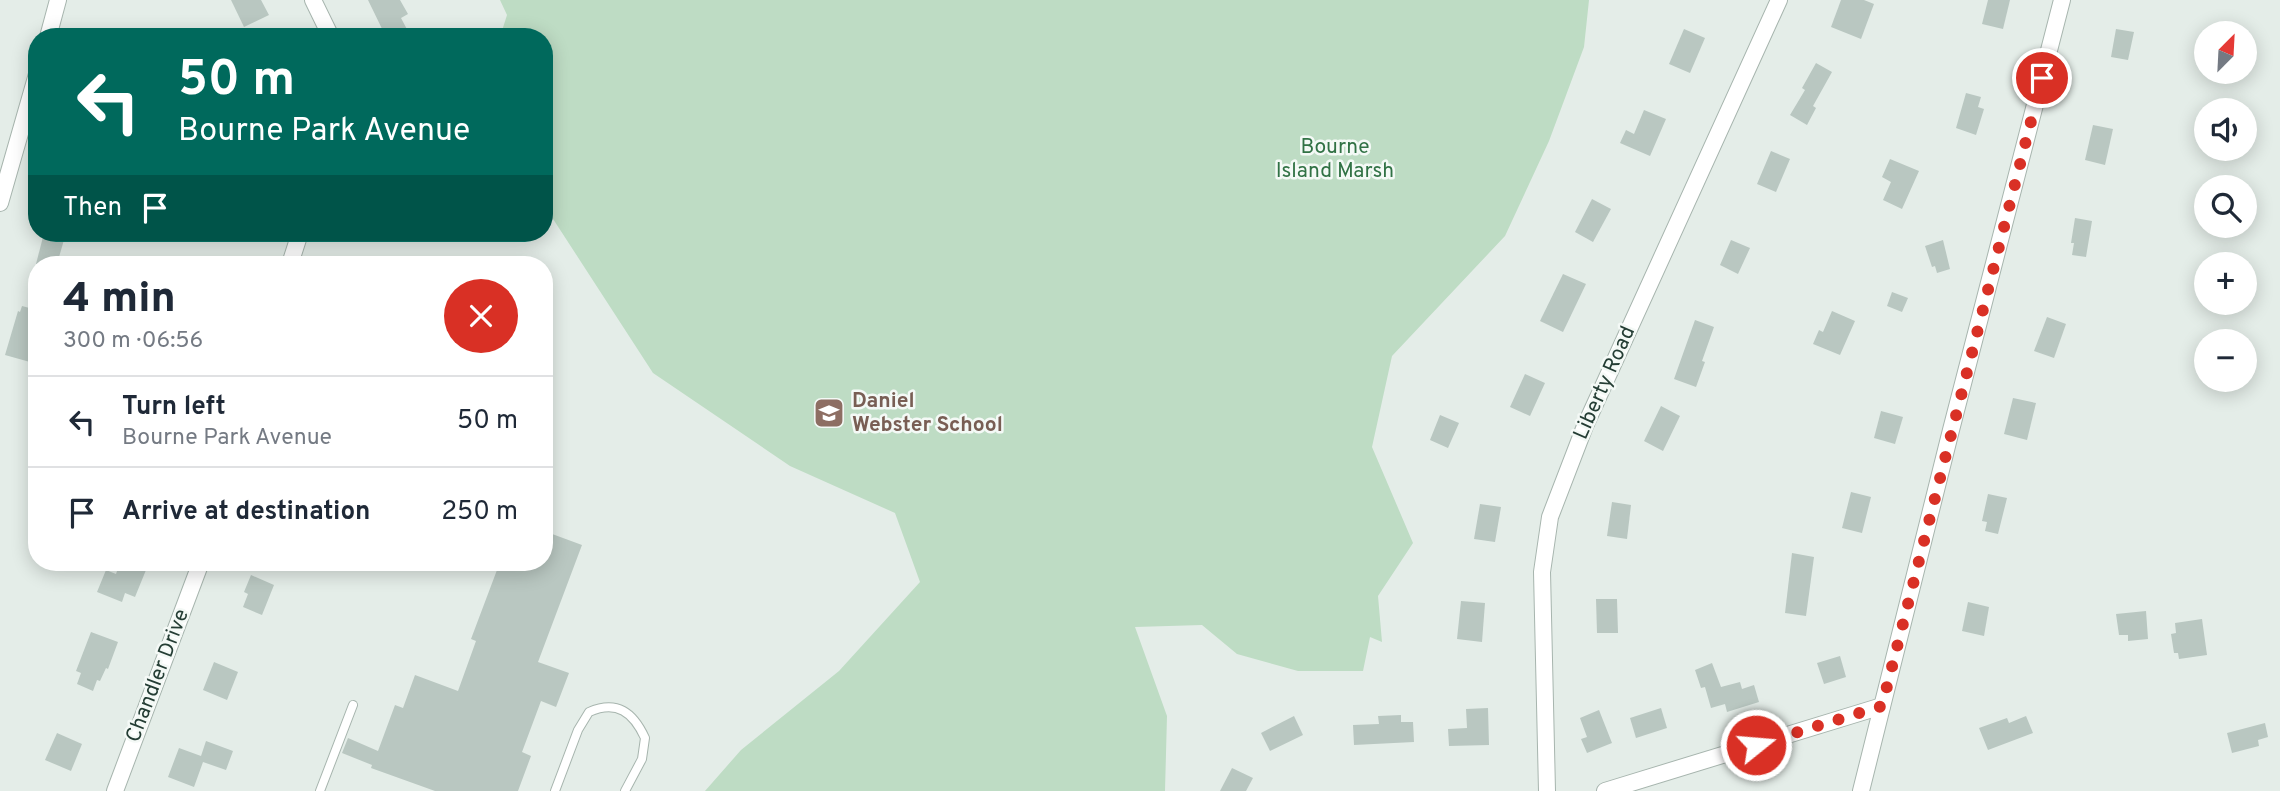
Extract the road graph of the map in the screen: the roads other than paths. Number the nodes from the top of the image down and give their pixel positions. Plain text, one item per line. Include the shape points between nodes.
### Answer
1 (58, 0) edge
2 (313, 0) edge
3 (1779, 0) edge
4 (2062, 0) edge
5 (50, 28) edge
6 (327, 28) edge
7 (28, 106) edge
8 (0, 202) edge
9 (198, 571) edge
10 (353, 705) dead end
11 (1882, 706) junction
12 (115, 791) edge
13 (320, 791) edge
14 (555, 791) edge
15 (625, 791) edge
16 (1547, 791) edge
17 (1605, 791) edge
18 (1861, 791) edge

1 - 5 street
2 - 6 street
3 - 16 street, Liberty Road via 1584,426 1550,517 1542,572
4 - 11 street
7 - 8 street
9 - 12 street, Chandler Drive
10 - 13 lane
11 - 17 street
11 - 18 street
14 - 15 lane via 589,712 609,706 626,712 645,738 642,759

